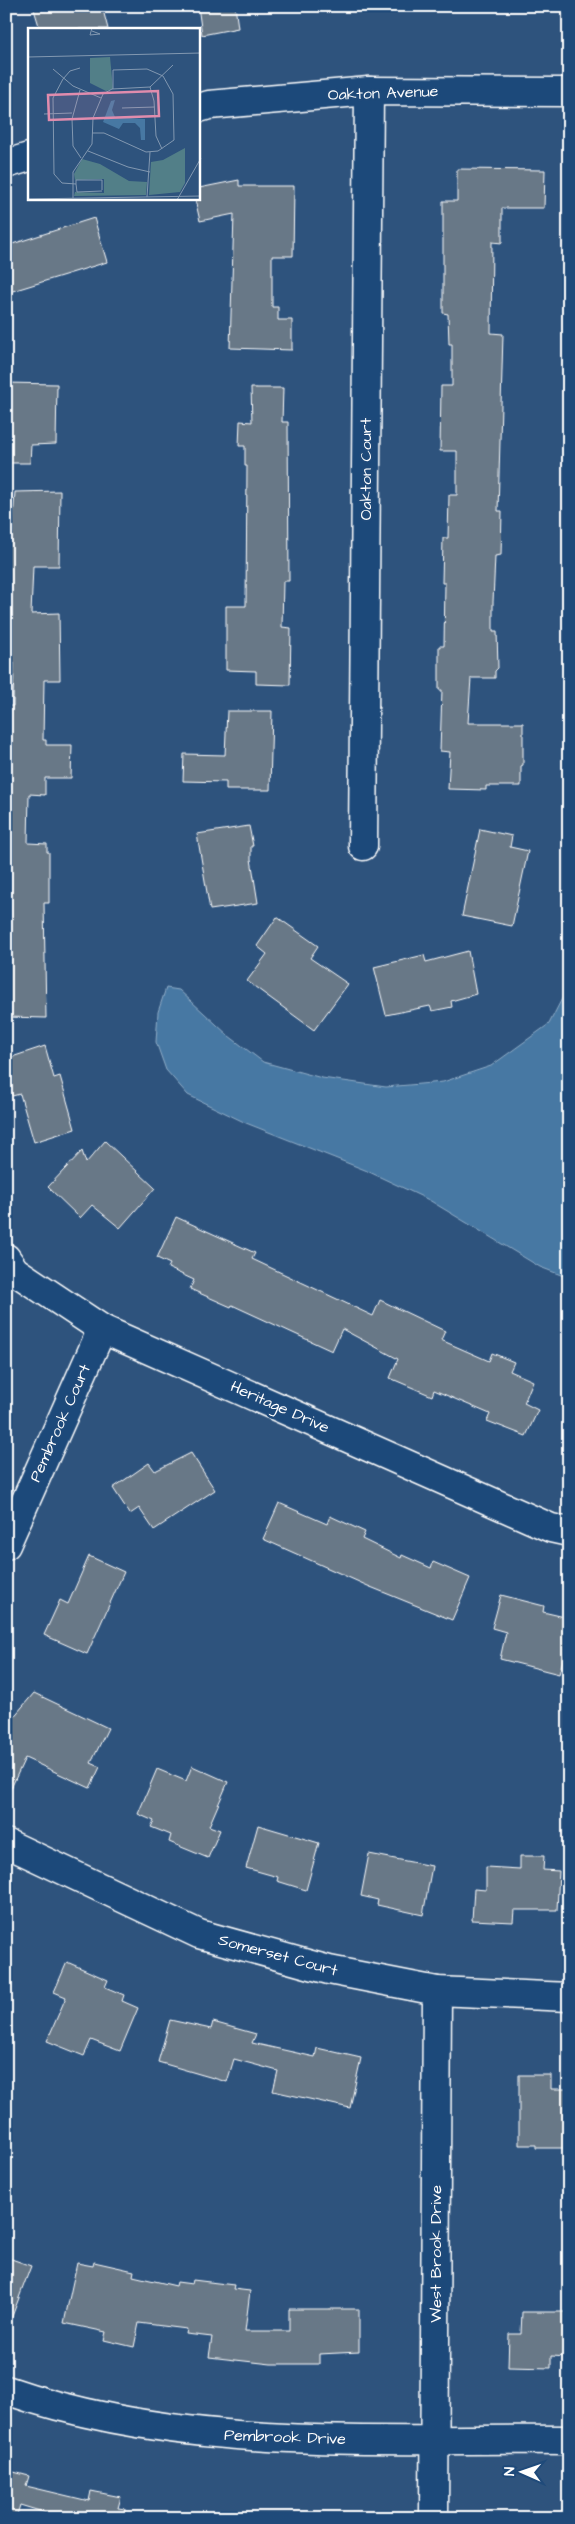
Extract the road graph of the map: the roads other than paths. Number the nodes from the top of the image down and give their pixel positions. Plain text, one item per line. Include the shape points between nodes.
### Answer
1 (369, 91) junction
2 (569, 92) edge
3 (200, 108) edge
4 (28, 157) edge
5 (6, 164) edge
6 (363, 846) dead end
7 (6, 1258) edge
8 (102, 1328) junction
9 (569, 1532) edge
10 (6, 1545) edge
11 (6, 1843) edge
12 (437, 1991) junction
13 (569, 1997) edge
14 (6, 2390) edge
15 (434, 2439) junction
16 (569, 2440) edge
17 (434, 2518) edge

1 - 2 street, Oakton Avenue
1 - 3 street, Oakton Avenue
1 - 6 street, Oakton Court
4 - 5 street
7 - 8 street, Heritage Drive via 15,1271
8 - 9 street, Heritage Drive via 551,1528
8 - 10 street, Pembrook Court
11 - 12 street, Somerset Court via 199,1934 329,1970
12 - 13 street, Somerset Court
12 - 15 street, West Brook Drive
14 - 15 street, Pembrook Drive via 59,2407 119,2420 222,2435 276,2439
15 - 16 street, Pembrook Drive
15 - 17 street, West Brook Drive

